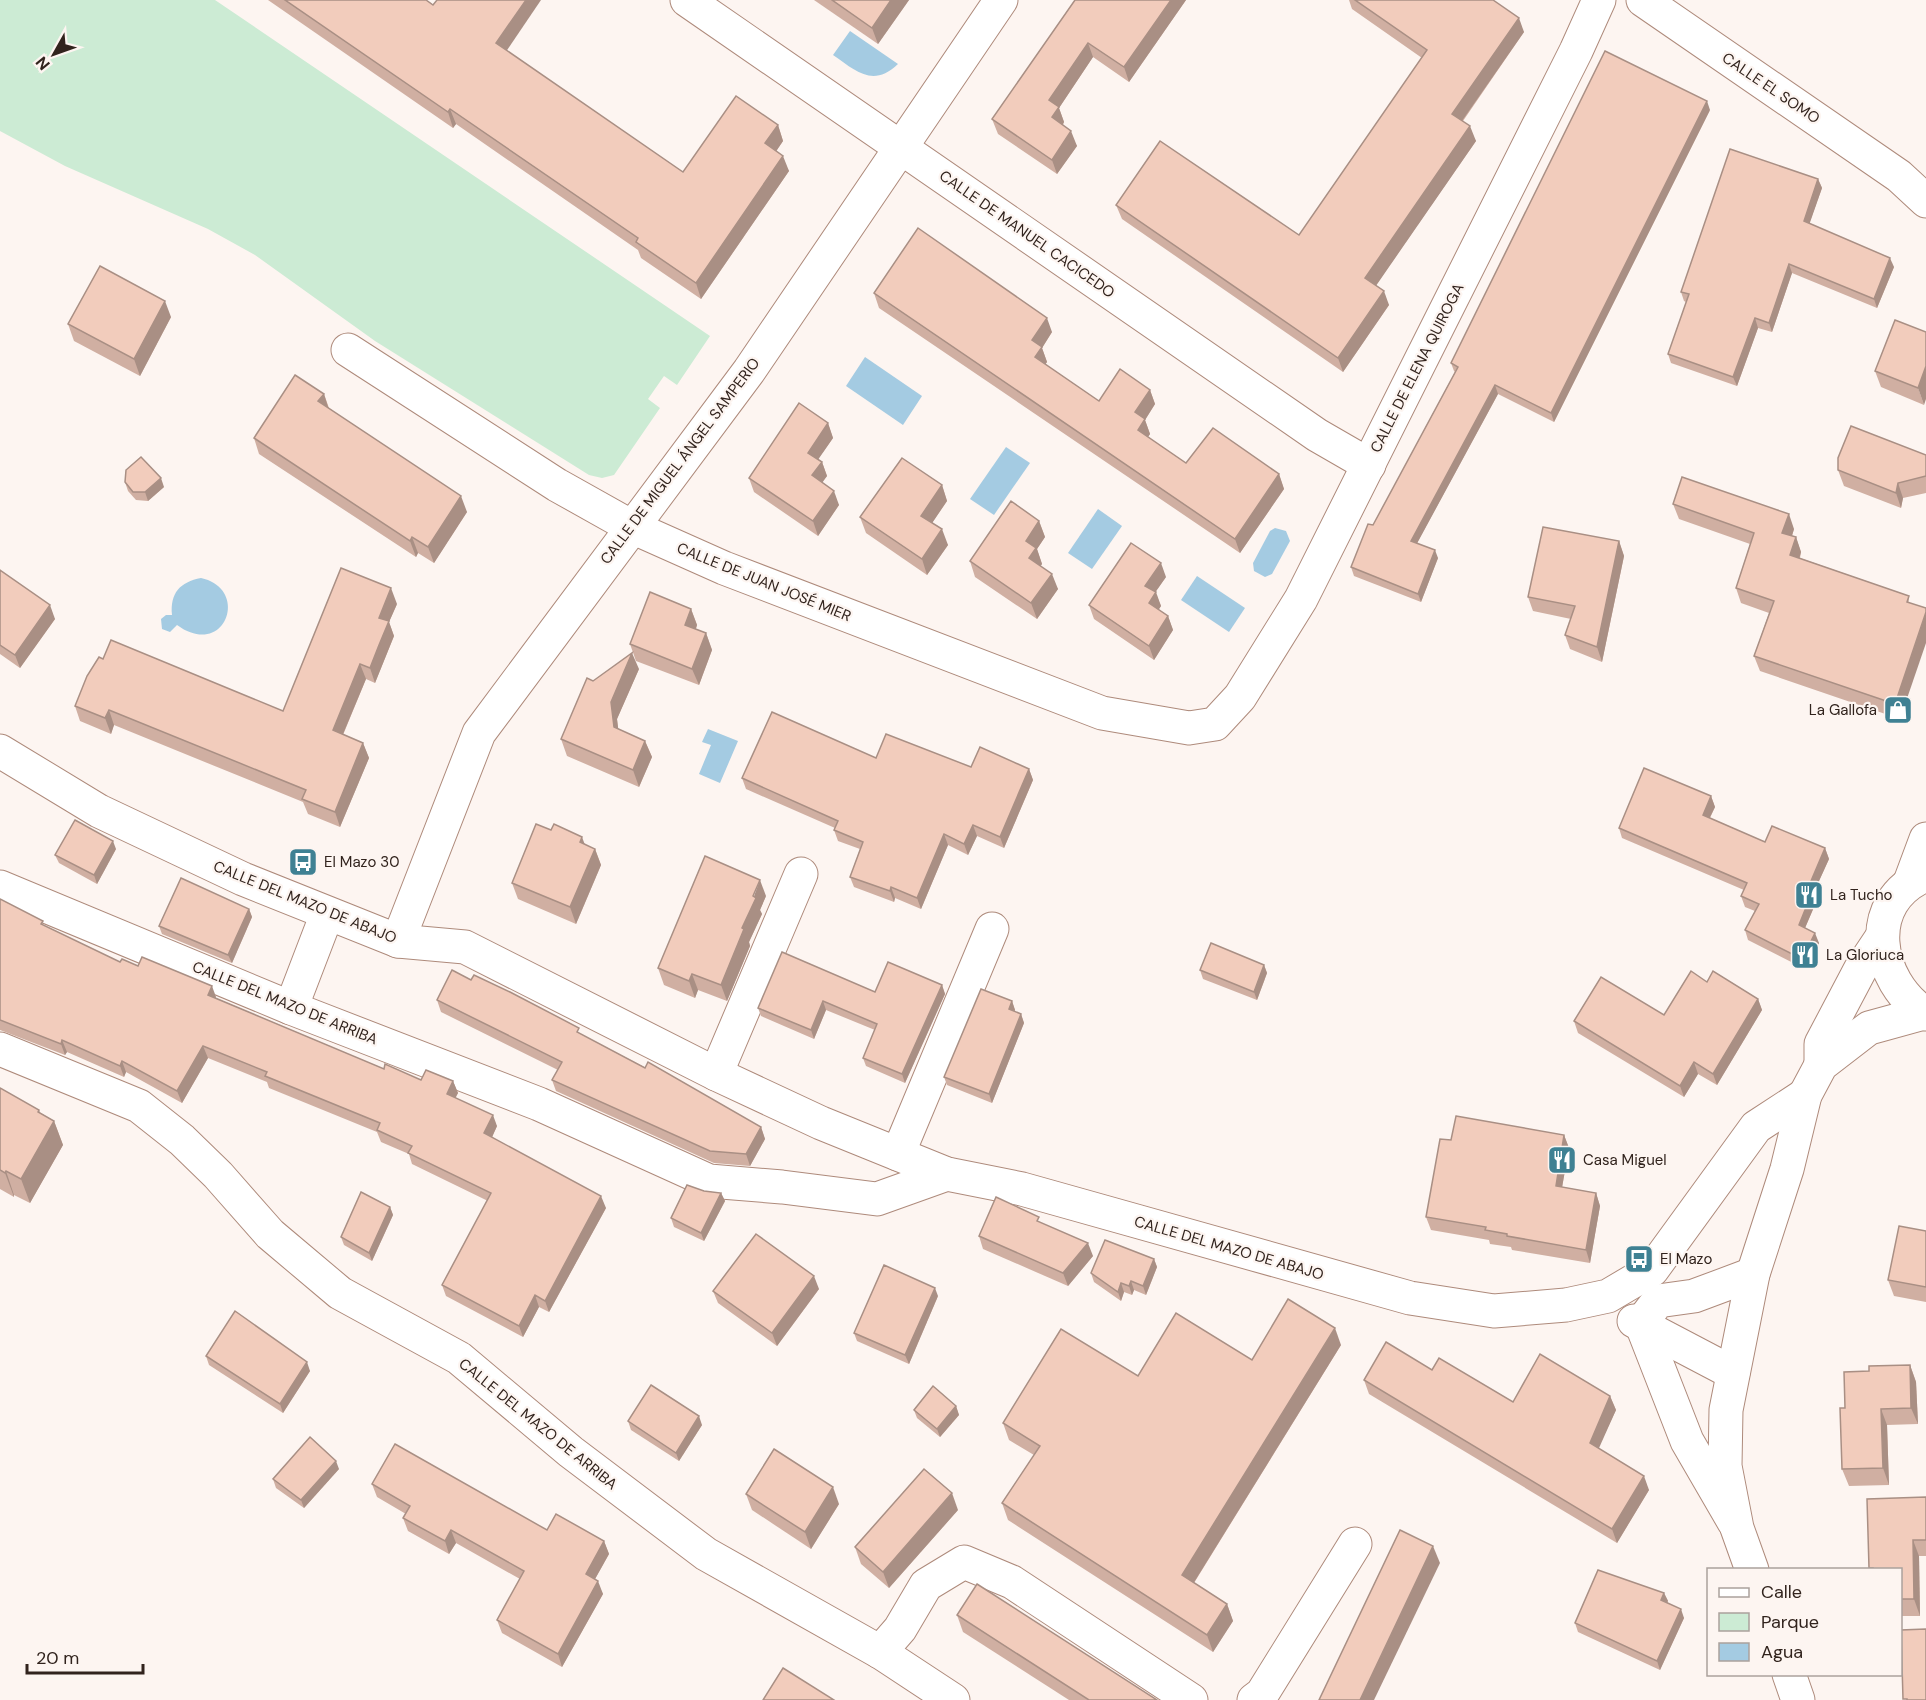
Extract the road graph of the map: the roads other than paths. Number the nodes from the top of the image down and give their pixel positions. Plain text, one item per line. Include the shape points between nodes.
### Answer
1 (687, 0) edge
2 (1001, 0) edge
3 (1599, 0) edge
4 (1643, 0) edge
5 (902, 146) junction
6 (1913, 181) edge
7 (1926, 201) edge
8 (348, 350) dead end
9 (1369, 465) junction
10 (632, 527) junction
11 (1215, 724) joint
12 (0, 751) edge
13 (1926, 839) edge
14 (801, 874) dead end
15 (1918, 878) edge
16 (0, 887) edge
17 (327, 914) junction
18 (992, 929) dead end
19 (1882, 937) junction
20 (399, 941) junction
21 (291, 1008) junction
22 (1925, 1013) edge
23 (0, 1049) edge
24 (1821, 1065) junction
25 (716, 1074) junction
26 (1805, 1095) junction
27 (898, 1154) junction
28 (947, 1174) junction
29 (1753, 1274) junction
30 (1566, 1305) junction
31 (1641, 1323) junction
32 (1733, 1373) junction
33 (1737, 1528) junction
34 (1355, 1544) dead end
35 (1752, 1568) edge
36 (880, 1652) junction
37 (1790, 1676) edge
38 (953, 1700) edge
39 (1191, 1700) edge
40 (1254, 1700) edge
41 (1798, 1700) edge

1 - 5 street, CALLE DE MANUEL CACICEDO
2 - 5 street, CALLE DE MIGUEL ÁNGEL SAMPERIO
3 - 9 street, CALLE DE ELENA QUIROGA
4 - 6 street, CALLE EL SOMO
5 - 9 street, CALLE DE MANUEL CACICEDO via 1317,435
5 - 10 street, CALLE DE MIGUEL ÁNGEL SAMPERIO via 748,371
6 - 7 street, CALLE EL SOMO
8 - 10 street, CALLE DE JUAN JOSÉ MIER via 557,485
9 - 11 street, CALLE DE ELENA QUIROGA via 1301,599 1240,697
10 - 11 street, CALLE DE JUAN JOSÉ MIER via 724,568 1102,712 1189,728
10 - 20 street, CALLE DE MIGUEL ÁNGEL SAMPERIO via 478,733
12 - 17 street, CALLE DEL MAZO DE ABAJO via 99,811
13 - 15 street
14 - 25 street
15 - 19 street via 1894,898
16 - 21 street, CALLE DEL MAZO DE ARRIBA
17 - 20 street, CALLE DEL MAZO DE ABAJO
17 - 21 street
18 - 27 street
19 - 22 street via 1887,967 1900,993
19 - 24 street via 1821,1044
20 - 25 street, CALLE DEL MAZO DE ABAJO via 465,947
21 - 28 street, CALLE DEL MAZO DE ARRIBA via 539,1104 709,1182 877,1199
22 - 24 street via 1869,1028
23 - 36 street, CALLE DEL MAZO DE ARRIBA via 139,1106 218,1175 270,1234 340,1293 459,1358 580,1459 706,1554
24 - 26 street
25 - 27 street, CALLE DEL MAZO DE ABAJO
26 - 29 street via 1787,1169
26 - 30 street, CALLE DEL MAZO DE ABAJO via 1756,1127 1652,1270 1608,1296
27 - 28 street, CALLE DEL MAZO DE ABAJO
28 - 30 street, CALLE DEL MAZO DE ABAJO via 1022,1190 1410,1298 1494,1311
29 - 31 street via 1694,1296 1658,1301
29 - 32 street
30 - 31 street, CALLE DEL MAZO DE ABAJO
31 - 32 street, CALLE DEL MAZO DE ABAJO
31 - 33 street via 1687,1441
32 - 33 street via 1726,1410 1725,1466
33 - 35 street
34 - 40 street via 1262,1694
36 - 38 street, CALLE DEL MAZO DE ARRIBA
36 - 39 street via 900,1629 926,1585 964,1562 1012,1582
37 - 41 street

